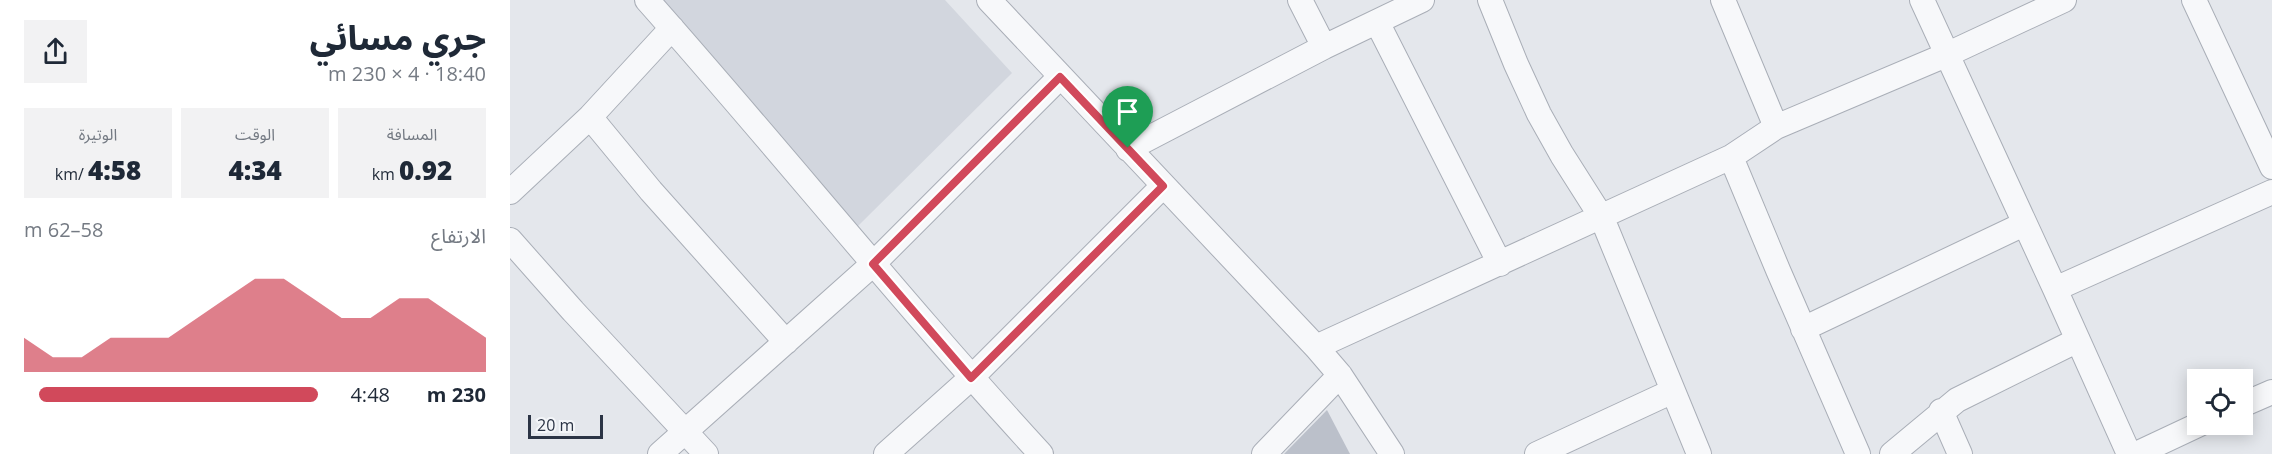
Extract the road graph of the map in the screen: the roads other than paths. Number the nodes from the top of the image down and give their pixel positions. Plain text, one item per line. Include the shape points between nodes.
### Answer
1 (647, 0) edge
2 (989, 0) edge
3 (1300, 0) edge
4 (1422, 0) edge
5 (1490, 0) edge
6 (1723, 0) edge
7 (1922, 0) edge
8 (2064, 0) edge
9 (2194, 0) edge
10 (1377, 22) junction
11 (672, 28) junction
12 (1324, 47) junction
13 (1946, 56) junction
14 (1060, 77) junction
15 (590, 117) junction
16 (1776, 127) junction
17 (1128, 148) junction
18 (1731, 157) junction
19 (2272, 167) edge
20 (1163, 186) junction
21 (510, 192) edge
22 (2272, 192) edge
23 (1602, 218) junction
24 (2024, 224) junction
25 (510, 240) edge
26 (873, 264) junction
27 (1500, 264) junction
28 (2055, 289) junction
29 (1803, 329) junction
30 (2078, 340) junction
31 (786, 342) junction
32 (1316, 347) junction
33 (1340, 375) junction
34 (971, 378) junction
35 (1673, 391) junction
36 (2272, 392) edge
37 (2253, 400) edge
38 (1941, 411) junction
39 (2187, 430) edge
40 (685, 431) junction
41 (660, 454) edge
42 (706, 454) edge
43 (886, 454) edge
44 (1041, 454) edge
45 (1264, 454) edge
46 (1392, 454) edge
47 (1537, 454) edge
48 (1699, 454) edge
49 (1858, 454) edge
50 (1892, 454) edge
51 (1960, 454) edge
52 (2128, 454) edge
53 (2136, 454) edge

1 - 11 street
2 - 14 street
3 - 12 street
4 - 10 street
5 - 23 street via 1539,114
6 - 16 street
7 - 13 street
8 - 13 street
9 - 19 street
10 - 12 street
10 - 27 street
11 - 15 street
11 - 26 street
12 - 17 street
13 - 16 street
13 - 24 street
14 - 17 street
14 - 26 street
15 - 21 street
15 - 31 street
16 - 18 street
17 - 20 street
18 - 23 street
18 - 29 street
20 - 32 street
20 - 34 street
22 - 28 street
23 - 27 street
23 - 35 street
24 - 28 street
24 - 29 street
25 - 40 street
26 - 31 street
26 - 34 street
27 - 32 street
28 - 30 street
29 - 49 street
30 - 38 street via 1975,390
30 - 52 street
31 - 40 street
32 - 33 street
33 - 45 street
33 - 46 street
34 - 43 street
34 - 44 street
35 - 47 street
35 - 48 street
36 - 37 street
38 - 50 street
38 - 51 street
39 - 53 street
40 - 41 street
40 - 42 street

